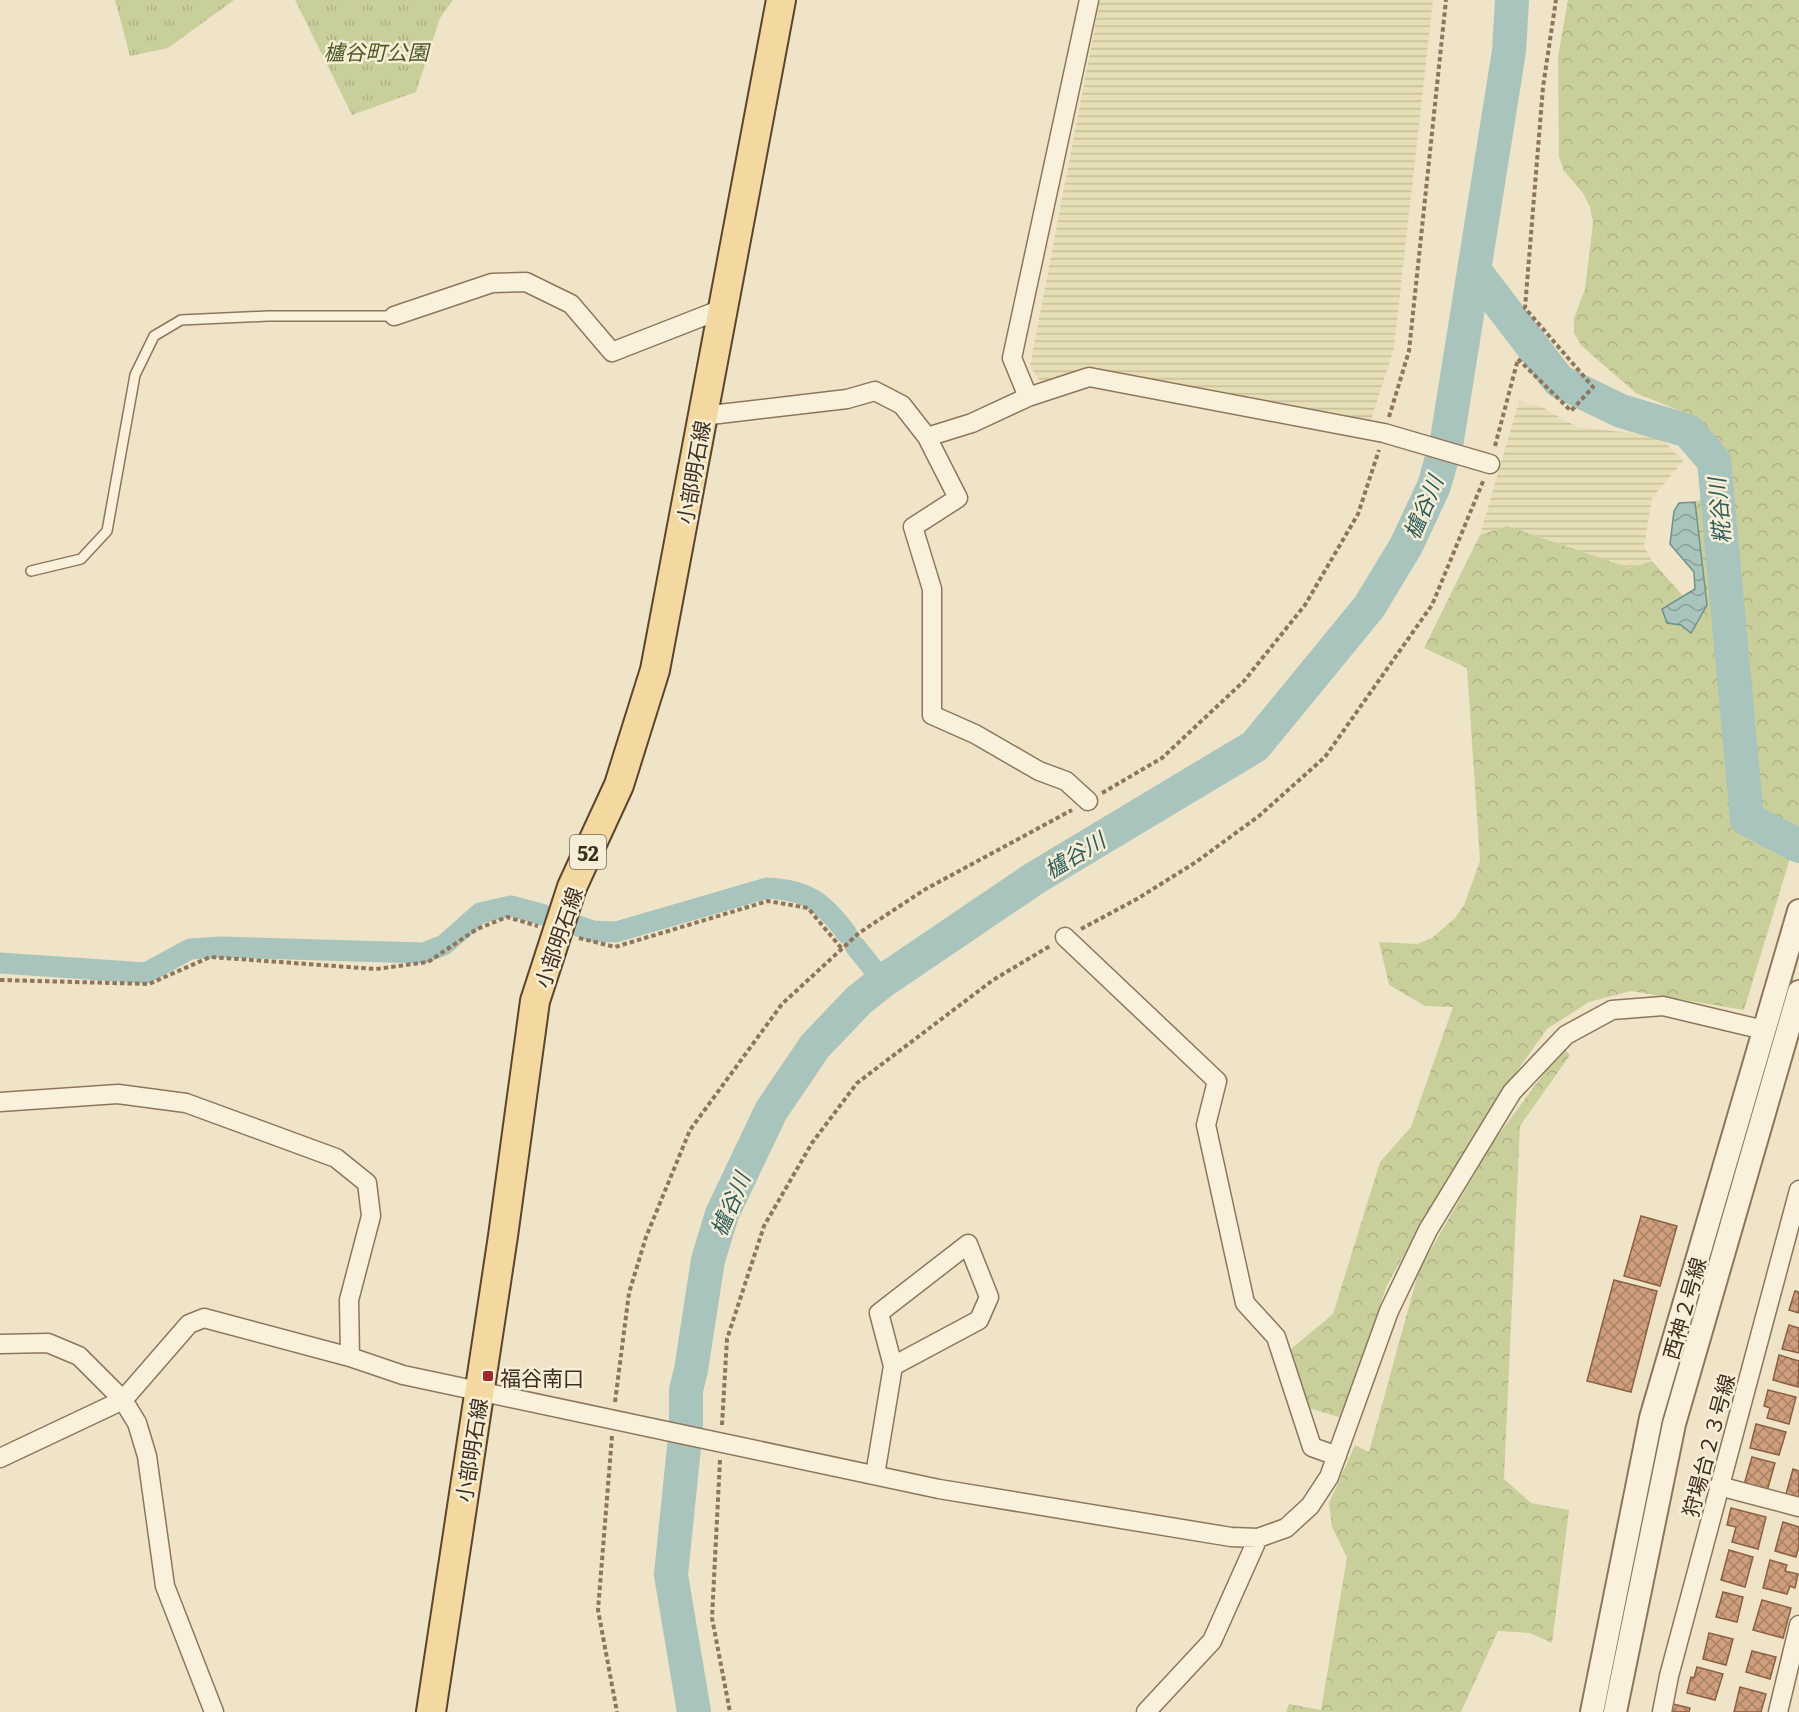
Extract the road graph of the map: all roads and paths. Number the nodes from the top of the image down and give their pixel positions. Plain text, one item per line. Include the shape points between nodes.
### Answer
1 (1089, 0) edge
2 (1446, 0) edge
3 (1556, 0) edge
4 (775, 3) edge
5 (722, 309) junction
6 (393, 316) joint
7 (1028, 398) junction
8 (702, 416) junction
9 (1384, 433) junction
10 (927, 437) junction
11 (1490, 464) joint
12 (31, 571) dead end
13 (1088, 801) junction
14 (1799, 911) edge
15 (558, 932) junction
16 (1065, 938) dead end
17 (842, 949) junction
18 (0, 980) edge
19 (1799, 992) edge
20 (1764, 1030) junction
21 (1792, 1038) edge
22 (0, 1102) edge
23 (1799, 1190) edge
24 (0, 1344) edge
25 (350, 1357) junction
26 (893, 1366) junction
27 (479, 1391) junction
28 (123, 1400) junction
29 (618, 1420) junction
30 (718, 1441) junction
31 (1337, 1456) junction
32 (0, 1458) edge
33 (875, 1475) junction
34 (1719, 1486) junction
35 (1799, 1507) edge
36 (1258, 1538) junction
37 (1799, 1625) edge
38 (214, 1712) edge
39 (431, 1712) edge
40 (617, 1712) edge
41 (730, 1712) edge
42 (1146, 1712) edge
43 (1592, 1712) edge
44 (1615, 1712) edge
45 (1662, 1712) edge
46 (1778, 1712) edge

1 - 7 street via 1012,358
2 - 9 path via 1408,351
3 - 11 path via 1544,87 1525,308 1593,387 1571,411 1518,359
4 - 5 main road, 小部明石線 / 52
5 - 6 street via 612,352 571,304 526,282 492,283
5 - 8 main road, 小部明石線 / 52
6 - 12 lane via 181,320 154,336 135,375 107,531 81,559
7 - 9 street via 1089,377
7 - 10 street via 972,423
8 - 10 street via 847,399 875,391 902,405
8 - 15 main road, 小部明石線 / 52 via 655,670 619,785 572,887
9 - 11 street
9 - 13 path via 1358,514 1305,605 1244,681 1162,758
10 - 13 street via 958,498 913,527 932,589 932,715 1065,781
13 - 17 path via 924,890 859,933
14 - 20 street, 西神２号線
15 - 17 path via 615,947 768,901 808,908
15 - 18 path via 507,917 477,929 428,962 376,969 210,957 149,984
15 - 27 main road, 小部明石線 / 52 via 535,1001
16 - 31 street via 1217,1081 1206,1125 1245,1303 1276,1337 1312,1446
17 - 29 path via 782,1004 690,1130 646,1237 629,1293
19 - 21 street, 西神２号線
20 - 21 street
20 - 31 street via 1663,1006 1612,1010 1566,1035 1512,1092 1428,1230 1389,1311
20 - 43 street, 西神２号線 via 1651,1418
21 - 44 street, 西神２号線 via 1674,1424
22 - 25 street via 118,1094 186,1103 336,1158 367,1183 371,1216 349,1300
23 - 34 street, 狩場台２３号線
24 - 28 street via 48,1343 79,1356
25 - 27 street via 403,1375
25 - 28 street via 204,1318 189,1324
26 - 26 street via 879,1313 968,1244 989,1296 979,1320
26 - 33 street
27 - 29 street
27 - 39 main road, 小部明石線 / 52
28 - 32 street
28 - 38 street via 137,1424 147,1456 165,1586
29 - 30 street
29 - 40 path via 598,1610
30 - 33 street
30 - 41 path via 712,1618
31 - 36 street via 1310,1506 1286,1528
33 - 36 street via 939,1489 1231,1537
34 - 35 street
34 - 45 street, 狩場台２３号線
36 - 42 street via 1212,1641
37 - 46 street

